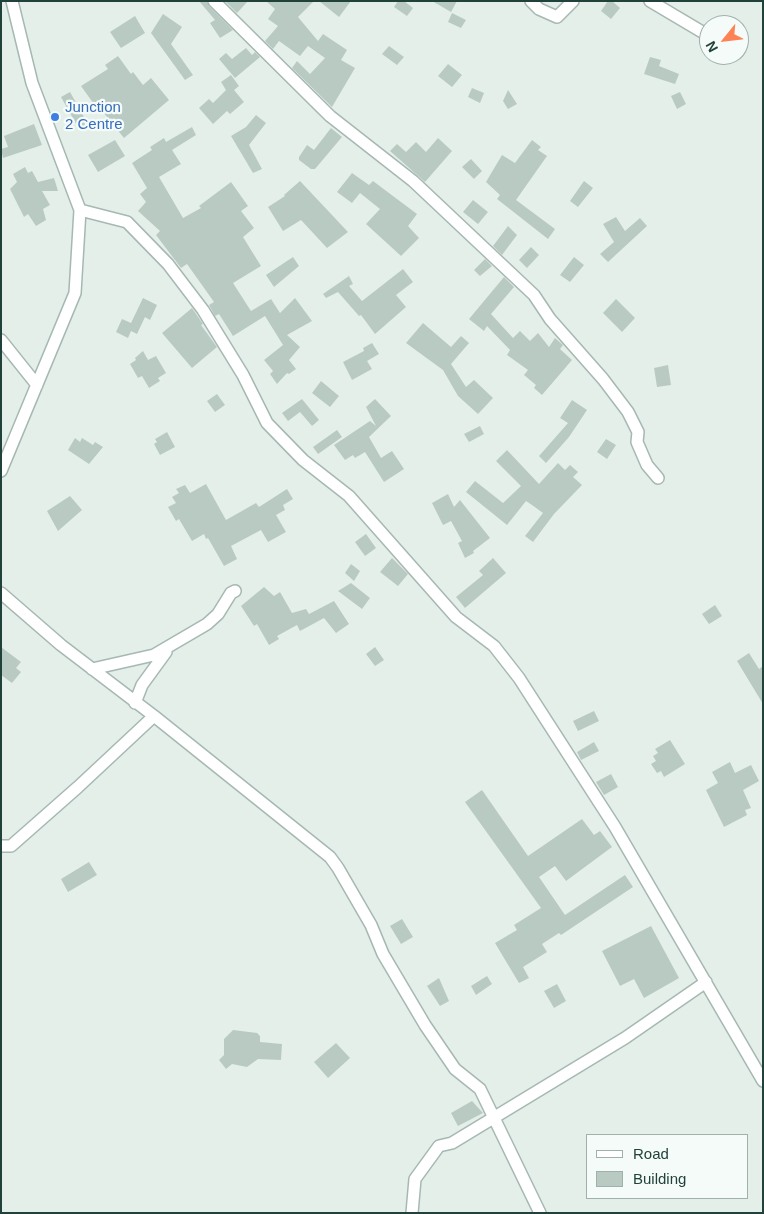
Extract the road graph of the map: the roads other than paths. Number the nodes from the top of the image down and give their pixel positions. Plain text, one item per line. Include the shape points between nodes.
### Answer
1 (12, 1) edge
2 (214, 1) edge
3 (531, 1) edge
4 (573, 1) edge
5 (650, 1) edge
6 (699, 30) edge
7 (80, 210) junction
8 (1, 340) edge
9 (38, 385) junction
10 (1, 471) edge
11 (658, 478) dead end
12 (235, 591) dead end
13 (1, 593) edge
14 (177, 641) junction
15 (92, 670) junction
16 (134, 703) junction
17 (154, 716) junction
18 (1, 846) edge
19 (706, 982) junction
20 (763, 1081) edge
21 (494, 1118) junction
22 (412, 1213) edge
23 (540, 1213) edge

1 - 7 street via 32,83
2 - 11 street via 330,116 413,181 534,295 550,319 628,412 638,432 637,442 647,465
3 - 4 street via 557,17
5 - 6 street
7 - 9 street via 74,293
7 - 19 street via 127,222 161,257 203,310 267,422 303,460 349,496 456,617 494,646 519,678 609,819
8 - 9 street
9 - 10 street
12 - 14 street via 207,624
13 - 15 street
14 - 15 street via 154,655
14 - 16 street via 158,660
15 - 16 street
16 - 17 street
17 - 18 street via 11,846
17 - 21 street via 330,857 371,924 382,954 412,1005 455,1068 480,1089
19 - 20 street
19 - 21 street via 625,1038
21 - 22 street via 452,1143 439,1146 415,1179
21 - 23 street

